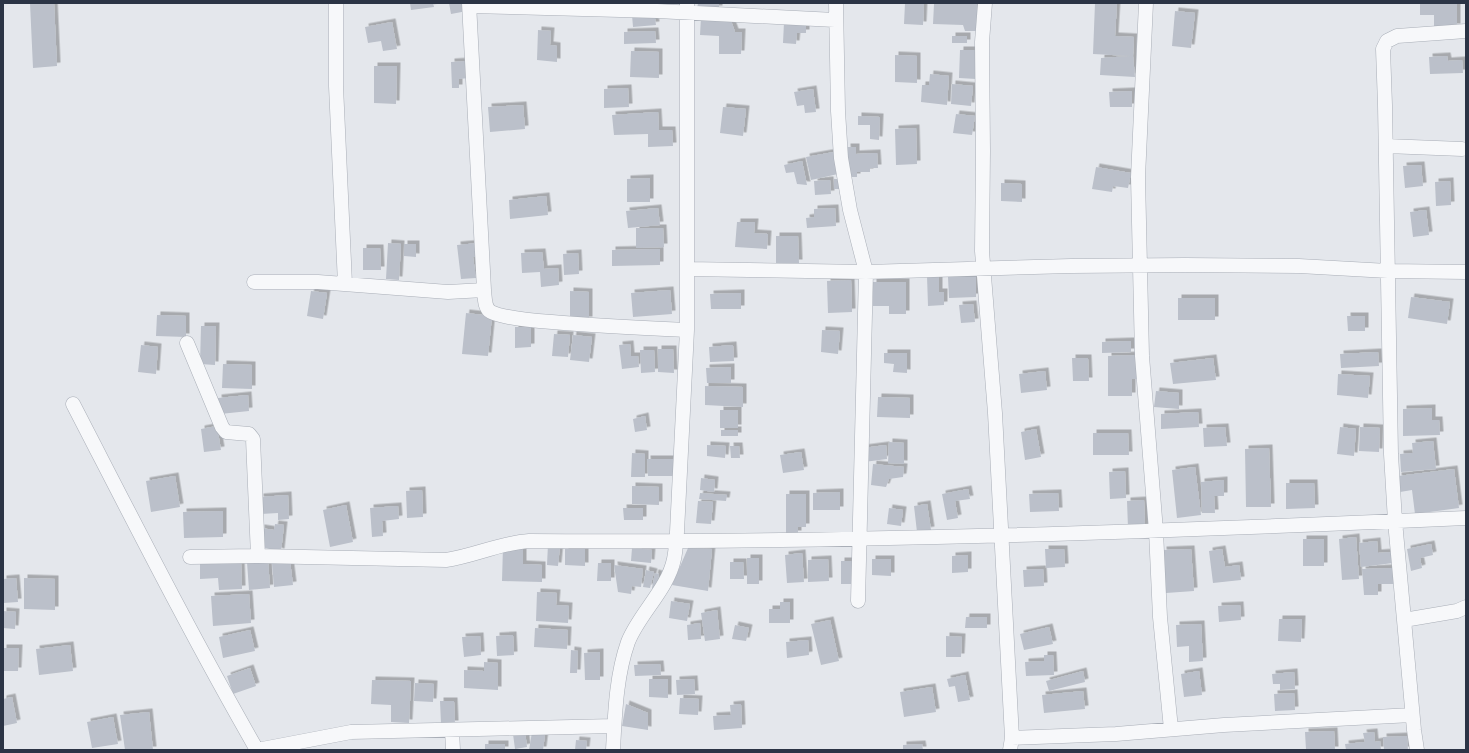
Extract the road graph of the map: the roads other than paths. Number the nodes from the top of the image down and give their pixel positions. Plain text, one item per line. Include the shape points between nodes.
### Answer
1 (336, 3) edge
2 (836, 3) edge
3 (985, 3) edge
4 (1146, 3) edge
5 (469, 5) edge
6 (687, 8) edge
7 (835, 20) junction
8 (1466, 31) edge
9 (1386, 146) junction
10 (1462, 149) dead end
11 (1140, 265) junction
12 (687, 269) junction
13 (983, 269) junction
14 (1388, 271) junction
15 (866, 272) junction
16 (1466, 272) edge
17 (254, 282) dead end
18 (345, 284) junction
19 (484, 290) junction
20 (687, 330) junction
21 (187, 343) dead end
22 (73, 404) dead end
23 (1466, 518) edge
24 (1395, 521) junction
25 (1156, 532) junction
26 (1002, 536) junction
27 (859, 538) junction
28 (676, 542) junction
29 (258, 556) junction
30 (190, 557) dead end
31 (858, 601) dead end
32 (1466, 607) edge
33 (1404, 620) junction
34 (1412, 715) junction
35 (614, 726) junction
36 (1171, 729) junction
37 (452, 730) junction
38 (1011, 744) edge
39 (257, 750) edge
40 (453, 750) edge
41 (613, 750) edge
42 (1417, 750) edge

1 - 18 street via 336,86
2 - 7 street
3 - 13 street via 982,42
4 - 11 street via 1138,177
5 - 6 street
5 - 19 street
6 - 7 street
6 - 12 street
7 - 15 street via 841,158 850,210
8 - 9 street via 1397,36 1387,41 1383,49
9 - 10 street
9 - 14 street
11 - 13 street
11 - 14 street via 1299,266
11 - 25 street via 1142,356
12 - 15 street
12 - 20 street
13 - 15 street
13 - 26 street
14 - 16 street
14 - 24 street via 1391,454
15 - 27 street
17 - 18 street
18 - 19 street via 448,292
19 - 20 street via 490,312 501,315 546,322
20 - 28 street
21 - 29 street via 222,427 226,432 249,434 253,439
22 - 39 street
23 - 24 street
24 - 25 street
24 - 33 street
25 - 26 street
25 - 36 street via 1160,617
26 - 27 street
26 - 38 street
27 - 28 street
27 - 31 street
28 - 29 street via 516,542 446,560
28 - 35 street via 674,560 664,582 629,640 620,668
29 - 30 street
32 - 33 street
33 - 34 street
34 - 36 street
34 - 42 street
35 - 37 street
35 - 41 street
36 - 38 street
37 - 39 street via 351,732
37 - 40 street

